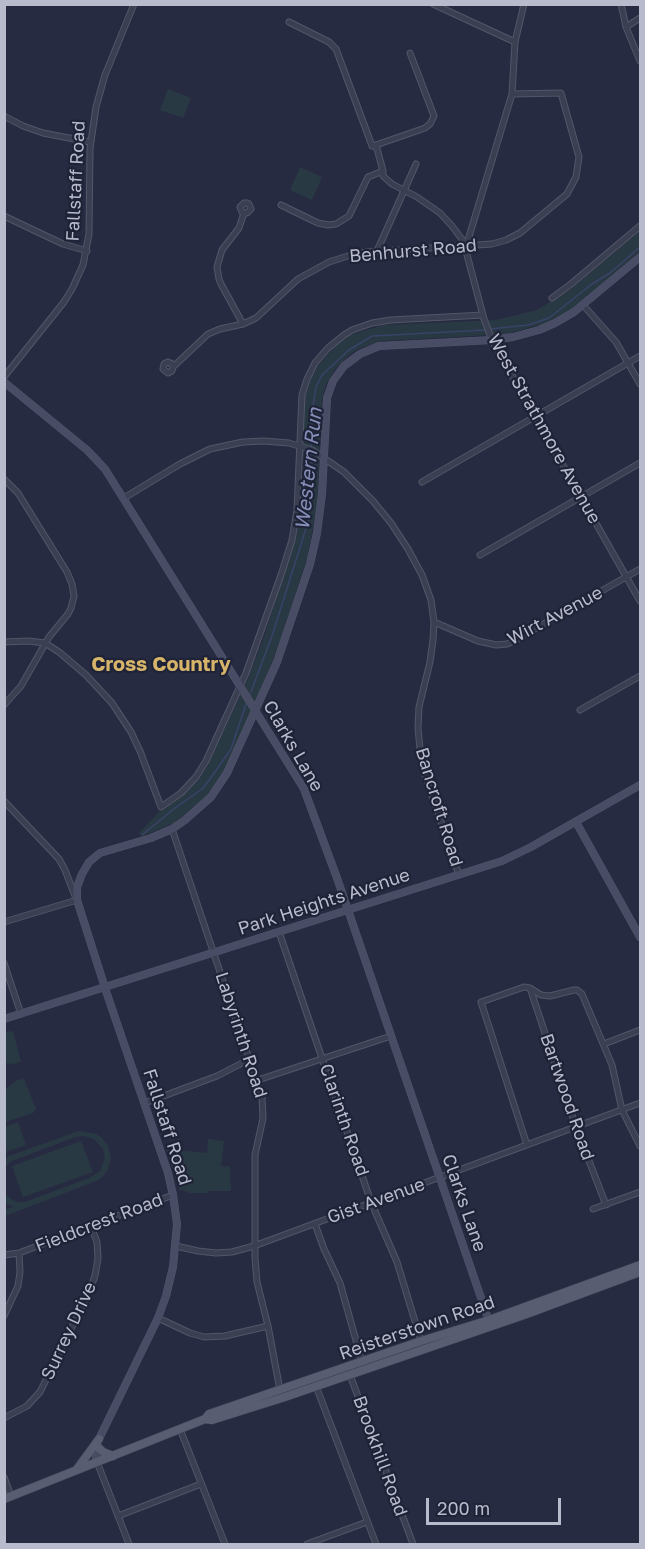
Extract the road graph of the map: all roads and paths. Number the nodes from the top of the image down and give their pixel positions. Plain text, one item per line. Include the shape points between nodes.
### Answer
1 (134, 4) edge
2 (433, 4) edge
3 (524, 4) edge
4 (621, 4) edge
5 (445, 7) edge
6 (640, 18) edge
7 (289, 22) dead end
8 (627, 27) junction
9 (515, 42) junction
10 (410, 53) dead end
11 (640, 61) edge
12 (512, 94) junction
13 (4, 116) edge
14 (90, 142) junction
15 (376, 145) junction
16 (416, 164) dead end
17 (383, 171) junction
18 (404, 190) junction
19 (281, 205) dead end
20 (244, 213) dead end
21 (4, 216) edge
22 (640, 226) edge
23 (467, 246) junction
24 (87, 251) junction
25 (376, 251) junction
26 (640, 257) edge
27 (552, 298) dead end
28 (583, 305) junction
29 (484, 318) junction
30 (243, 324) junction
31 (490, 336) junction
32 (640, 356) edge
33 (628, 364) junction
34 (173, 368) dead end
35 (4, 376) edge
36 (4, 382) edge
37 (640, 384) edge
38 (536, 417) junction
39 (300, 445) junction
40 (320, 455) junction
41 (640, 463) edge
42 (4, 479) edge
43 (422, 482) dead end
44 (581, 497) junction
45 (124, 498) junction
46 (480, 555) dead end
47 (640, 570) edge
48 (627, 577) junction
49 (640, 601) edge
50 (434, 622) junction
51 (4, 642) edge
52 (45, 644) junction
53 (640, 676) edge
54 (243, 689) junction
55 (4, 705) edge
56 (580, 710) dead end
57 (256, 711) junction
58 (640, 785) edge
59 (4, 801) edge
60 (576, 822) junction
61 (172, 829) junction
62 (459, 874) junction
63 (76, 899) junction
64 (348, 910) junction
65 (4, 922) edge
66 (279, 932) junction
67 (640, 937) edge
68 (214, 953) junction
69 (4, 963) edge
70 (105, 987) junction
71 (530, 988) junction
72 (21, 1014) junction
73 (4, 1019) edge
74 (640, 1030) edge
75 (391, 1036) junction
76 (604, 1044) junction
77 (250, 1059) junction
78 (323, 1060) junction
79 (258, 1080) junction
80 (144, 1103) junction
81 (640, 1103) edge
82 (622, 1110) junction
83 (576, 1127) junction
84 (527, 1145) junction
85 (640, 1146) edge
86 (440, 1178) junction
87 (640, 1192) edge
88 (173, 1195) junction
89 (371, 1202) junction
90 (606, 1204) junction
91 (593, 1209) dead end
92 (315, 1224) junction
93 (91, 1226) junction
94 (176, 1246) junction
95 (254, 1246) junction
96 (19, 1253) junction
97 (4, 1255) edge
98 (640, 1270) edge
99 (579, 1287) junction
100 (557, 1303) junction
101 (4, 1316) edge
102 (158, 1318) junction
103 (490, 1323) junction
104 (268, 1326) junction
105 (421, 1341) junction
106 (395, 1359) junction
107 (362, 1362) junction
108 (349, 1371) junction
109 (315, 1382) junction
110 (280, 1390) junction
111 (4, 1418) edge
112 (205, 1419) junction
113 (180, 1430) junction
114 (98, 1442) junction
115 (113, 1456) junction
116 (97, 1462) junction
117 (75, 1471) junction
118 (4, 1477) edge
119 (201, 1484) junction
120 (8, 1497) edge
121 (118, 1515) junction
122 (367, 1522) junction
123 (309, 1544) edge
124 (129, 1545) edge
125 (225, 1545) edge
126 (376, 1545) edge
127 (413, 1545) edge

1 - 14 street, Fallstaff Road via 99,92
2 - 5 street
3 - 9 street, West Strathmore Avenue
4 - 8 street
5 - 9 street
6 - 8 street
7 - 15 street via 336,49 372,146
8 - 11 street
9 - 12 street, West Strathmore Avenue
10 - 15 street via 434,116 425,128
12 - 23 street, West Strathmore Avenue
12 - 23 street, Benhurst Road via 561,93 579,157 578,171 562,199 513,237
13 - 14 street via 43,133
14 - 24 street, Fallstaff Road
15 - 17 street
16 - 18 street
17 - 18 street via 387,180
17 - 19 street via 368,177 352,212 336,224 318,222
18 - 23 street via 440,213
18 - 25 street
20 - 30 street via 239,228 222,250 217,267 219,279
21 - 24 street
22 - 27 street
23 - 25 street, Benhurst Road
23 - 29 street, West Strathmore Avenue
24 - 35 street, Fallstaff Road via 68,296
25 - 30 street, Benhurst Road via 341,257 305,274 256,318
26 - 28 main road
28 - 31 main road via 539,330 513,337
28 - 33 street via 616,342
29 - 31 street, West Strathmore Avenue
29 - 39 street via 380,321 344,335 315,363 307,379 301,404
30 - 34 street, Benhurst Road via 208,334
31 - 38 street, West Strathmore Avenue
31 - 40 main road via 387,345 354,357 339,371 328,392
32 - 33 street
33 - 37 street
33 - 38 street
36 - 45 main road, Clarks Lane via 95,456
38 - 43 street
38 - 44 street, West Strathmore Avenue
39 - 40 street, Bancroft Road
39 - 45 street, Bancroft Road via 255,441 217,447
39 - 54 street via 292,540
40 - 50 street, Bancroft Road via 355,482 399,535 424,582
40 - 57 main road via 320,512 312,556
41 - 44 street
42 - 52 street via 18,493 72,584 71,608
44 - 46 street
44 - 48 street, West Strathmore Avenue
45 - 54 main road, Clarks Lane
47 - 48 street, Wirt Avenue
48 - 49 street, West Strathmore Avenue
48 - 50 street, Wirt Avenue via 507,644 478,640
50 - 62 street, Bancroft Road via 432,652 419,707 418,738 423,769
51 - 52 street
52 - 54 street via 86,675 118,712 140,752 160,807 181,793 201,769
52 - 55 street
53 - 56 street
54 - 57 main road, Clarks Lane
57 - 61 main road via 221,783 204,804
57 - 64 main road, Clarks Lane via 304,789
58 - 60 main road, Park Heights Avenue
59 - 63 street, Fallstaff Road via 59,859
60 - 62 main road, Park Heights Avenue via 509,858
60 - 67 main road
61 - 63 main road via 96,856 82,874
61 - 68 street, Labyrinth Road
62 - 64 main road, Park Heights Avenue
63 - 65 street
63 - 70 main road, Fallstaff Road
64 - 66 main road, Park Heights Avenue
64 - 75 main road, Clarks Lane
66 - 68 main road, Park Heights Avenue
66 - 78 street, Clarinth Road
68 - 70 main road, Park Heights Avenue
68 - 77 street, Labyrinth Road
69 - 72 street
70 - 72 main road, Park Heights Avenue
70 - 80 main road, Fallstaff Road
71 - 76 street via 550,996 577,990 584,997
71 - 83 street, Bartwood Road
71 - 84 street via 521,987 481,1002
72 - 73 main road, Park Heights Avenue
74 - 76 street
75 - 78 street
75 - 86 main road, Clarks Lane
76 - 82 street
77 - 79 street, Labyrinth Road
77 - 80 street via 217,1076
78 - 79 street
78 - 89 street, Clarinth Road
79 - 95 street, Labyrinth Road via 264,1111 255,1155
80 - 88 main road, Fallstaff Road
81 - 82 street, Gist Avenue
82 - 83 street, Gist Avenue
82 - 85 street
83 - 84 street, Gist Avenue
83 - 90 street, Bartwood Road
84 - 86 street, Gist Avenue
86 - 89 street, Gist Avenue
86 - 103 main road, Clarks Lane
87 - 90 street
88 - 93 street, Fieldcrest Road
88 - 94 main road, Fallstaff Road
89 - 92 street, Gist Avenue
89 - 105 street, Clarinth Road via 397,1262
90 - 91 street
92 - 95 street, Gist Avenue
92 - 107 street via 342,1290
93 - 96 street, Fieldcrest Road
93 - 111 street, Surrey Drive via 98,1258 89,1292 40,1392 27,1406
94 - 95 street, Gist Avenue via 216,1253
94 - 102 main road, Fallstaff Road
95 - 104 street, Labyrinth Road via 255,1271
96 - 97 street
96 - 101 street, Fieldcrest Road via 18,1286
98 - 99 main road, Reisterstown Road
98 - 100 main road, Reisterstown Road
99 - 100 main road
99 - 103 main road, Reisterstown Road
100 - 103 main road, Reisterstown Road
102 - 104 street via 204,1336 225,1336
102 - 114 main road, Fallstaff Road
103 - 105 main road, Reisterstown Road
103 - 106 main road, Reisterstown Road
104 - 110 street, Labyrinth Road
105 - 106 main road via 421,1346
105 - 107 main road, Reisterstown Road
106 - 108 main road, Reisterstown Road
107 - 108 main road, Reisterstown Road
108 - 109 main road, Reisterstown Road
108 - 127 street, Brookhill Road
109 - 110 main road, Reisterstown Road
109 - 112 main road, Reisterstown Road via 212,1420
109 - 122 street
110 - 112 main road, Reisterstown Road via 209,1414
112 - 113 main road, Reisterstown Road
113 - 115 main road, Reisterstown Road
113 - 119 street
114 - 115 main road via 103,1452
114 - 116 main road, Fallstaff Road
114 - 117 main road
115 - 116 main road, Reisterstown Road
116 - 117 main road, Reisterstown Road
116 - 121 street, Fallstaff Road
117 - 120 main road, Reisterstown Road
118 - 120 street
119 - 121 street
119 - 125 street
121 - 124 street, Fallstaff Road
122 - 123 street
122 - 126 street

